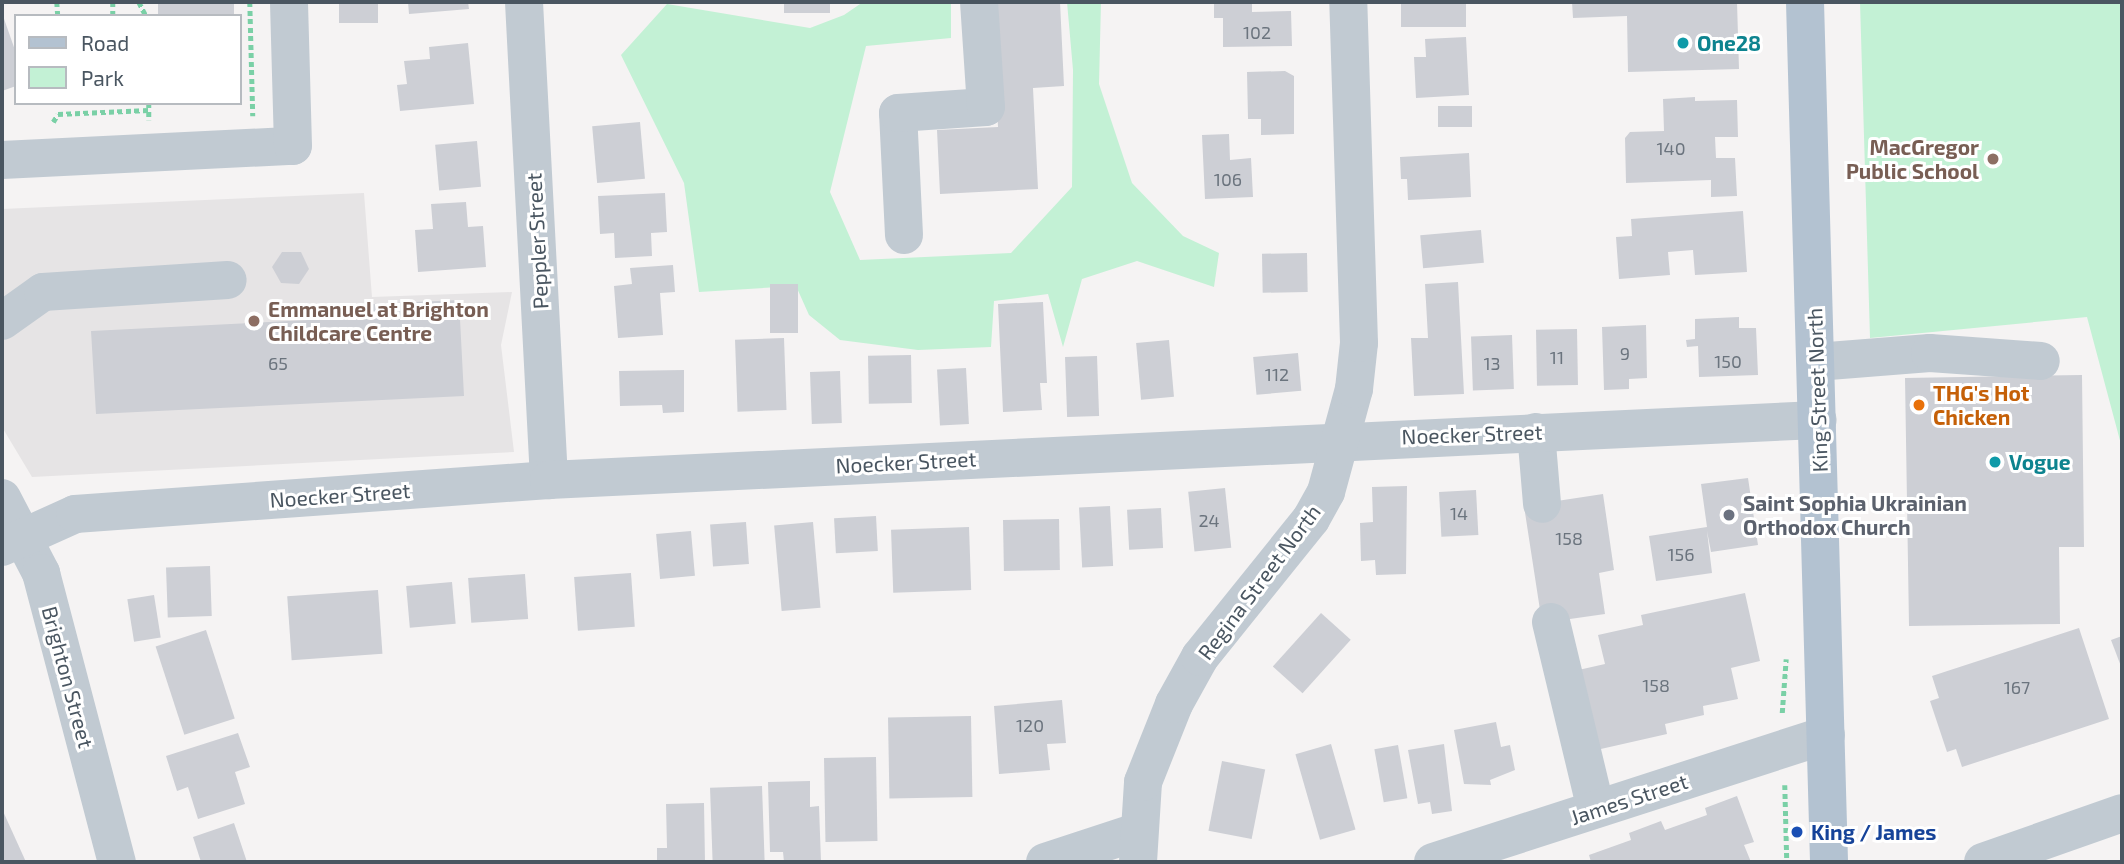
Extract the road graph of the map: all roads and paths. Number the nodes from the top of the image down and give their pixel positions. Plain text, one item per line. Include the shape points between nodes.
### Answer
1 (250, 2) edge
2 (289, 2) edge
3 (524, 2) edge
4 (979, 2) edge
5 (1348, 2) edge
6 (1805, 2) edge
7 (254, 148) junction
8 (2, 160) edge
9 (904, 235) dead end
10 (228, 280) dead end
11 (2, 321) edge
12 (2040, 361) dead end
13 (1816, 362) junction
14 (1818, 420) junction
15 (1535, 432) junction
16 (1341, 440) junction
17 (549, 480) junction
18 (2, 498) edge
19 (1542, 504) dead end
20 (13, 542) edge
21 (1552, 622) dead end
22 (1826, 735) junction
23 (1785, 783) dead end
24 (1596, 810) junction
25 (2122, 813) edge
26 (1138, 847) edge
27 (117, 862) edge
28 (1045, 862) edge
29 (1433, 862) edge
30 (1787, 862) edge
31 (1829, 862) edge
32 (1983, 862) edge

1 - 7 path
2 - 7 street via 293,146
3 - 17 street, Peppler Street
4 - 9 street via 986,107 898,113
5 - 16 street, Regina Street North via 1359,343
6 - 13 main road, King Street North
7 - 8 street
10 - 11 street via 43,292
12 - 13 street via 1930,353
13 - 14 main road, King Street North
14 - 15 street, Noecker Street
14 - 22 main road, King Street North
15 - 16 street, Noecker Street
15 - 19 street
16 - 17 street, Noecker Street
16 - 26 street, Regina Street North via 1326,492 1311,519 1200,657 1174,704 1143,782
17 - 20 street, Noecker Street via 75,514
18 - 20 street, Brighton Street
20 - 27 street, Brighton Street via 41,573
21 - 24 street
22 - 24 street, James Street
22 - 31 main road, King Street North
23 - 30 path
24 - 29 street, James Street
25 - 32 street
26 - 28 street

